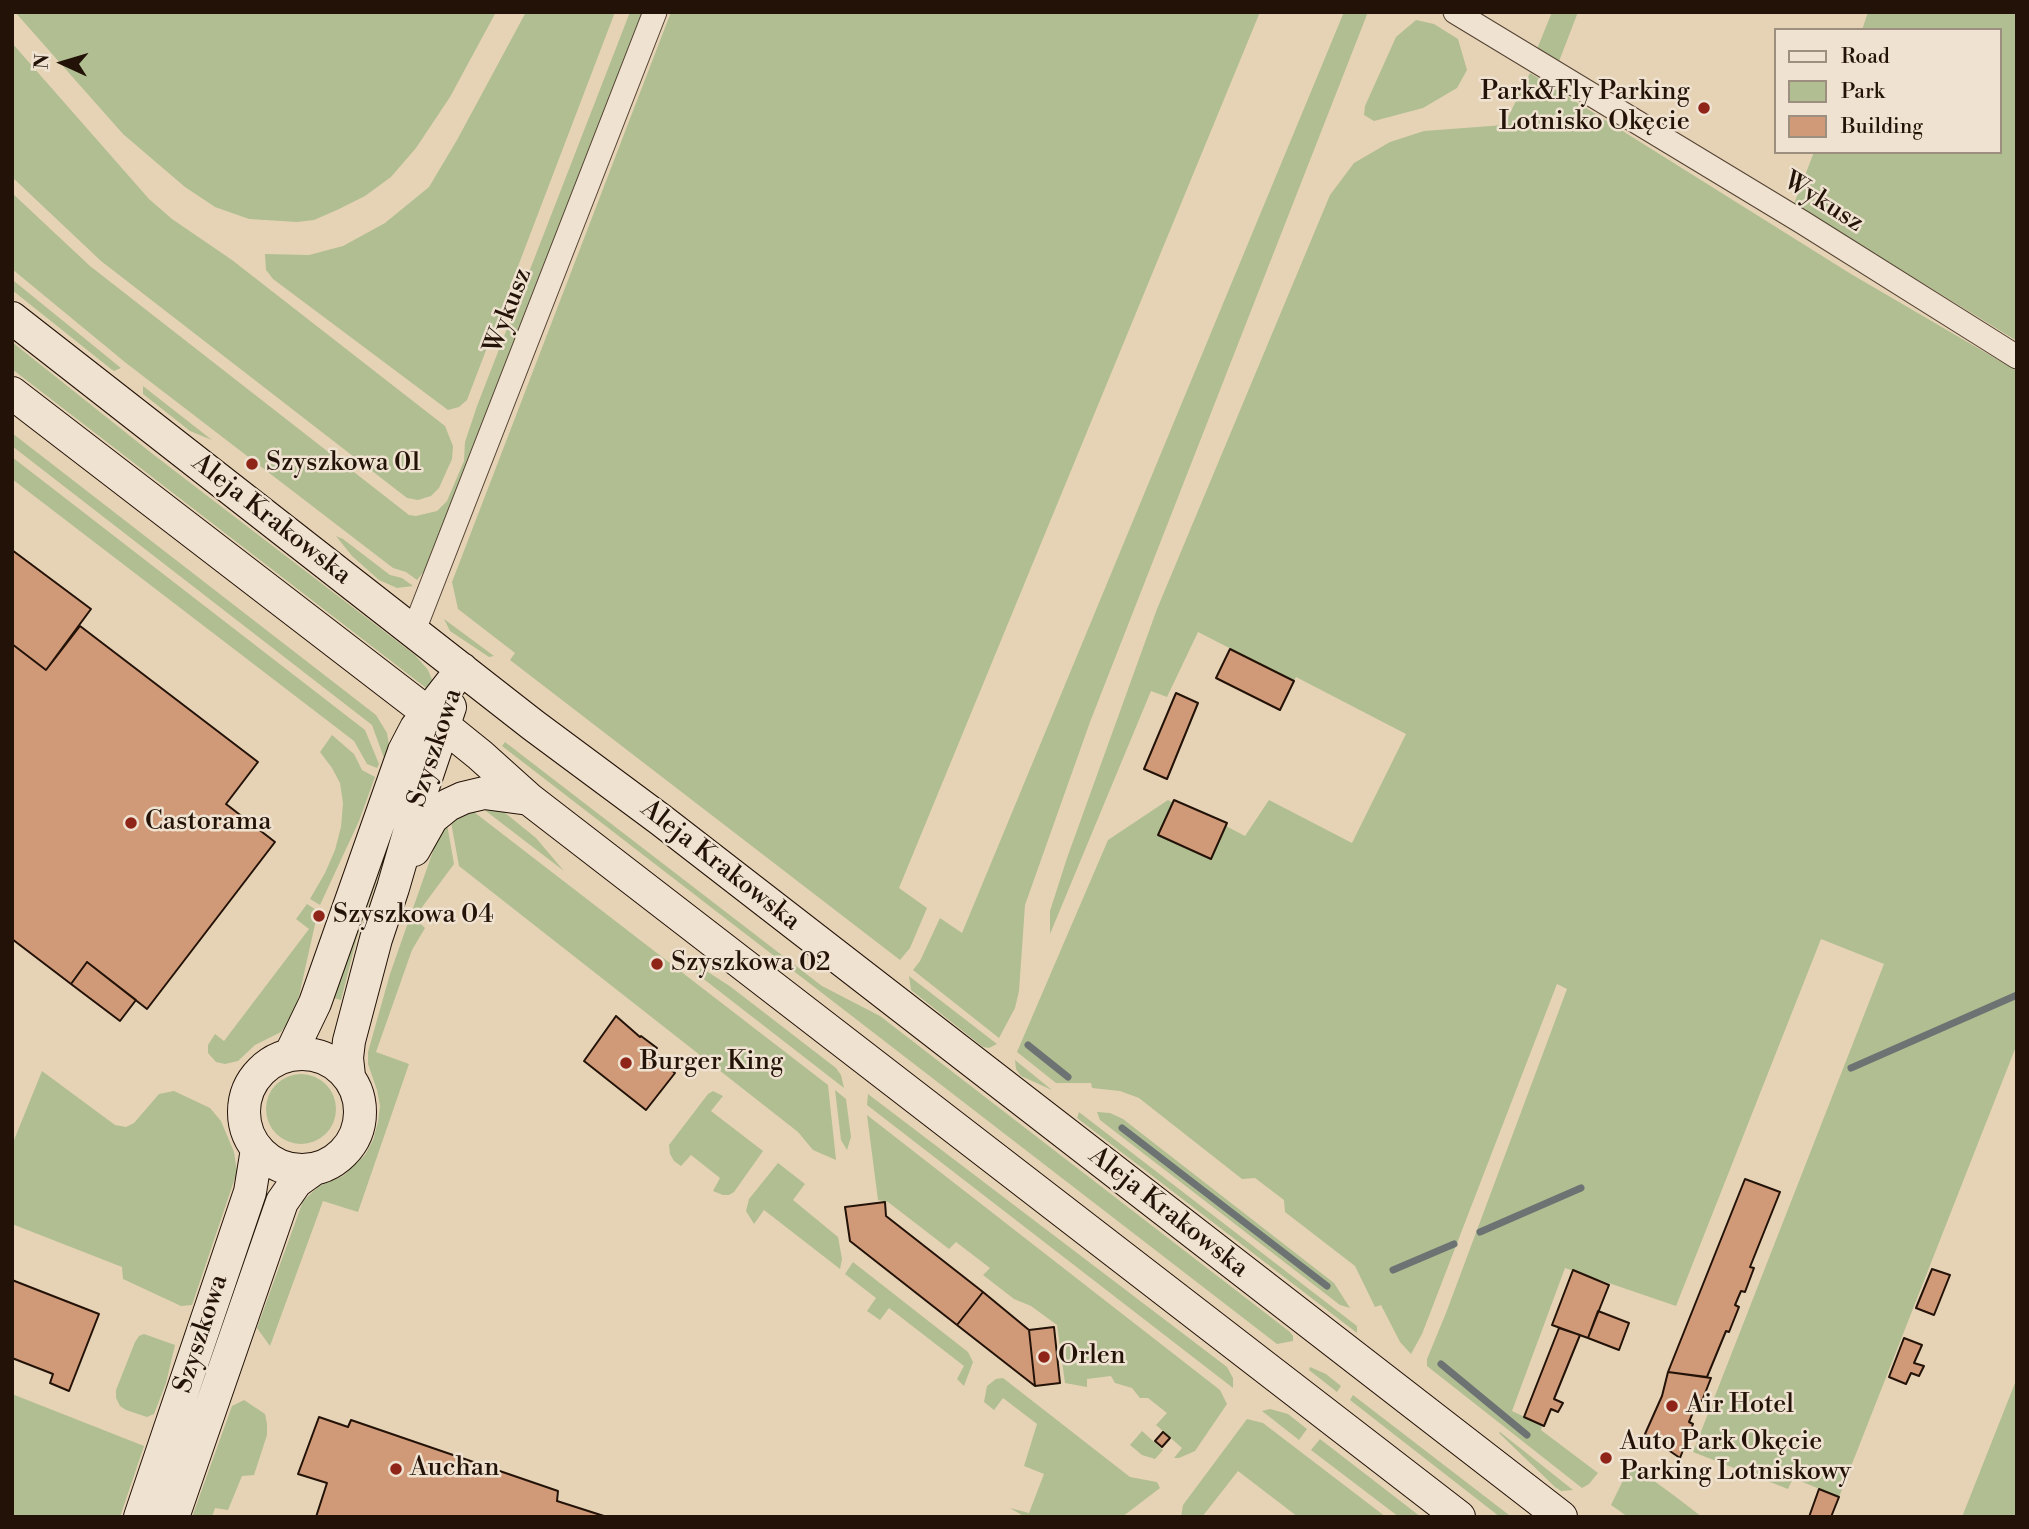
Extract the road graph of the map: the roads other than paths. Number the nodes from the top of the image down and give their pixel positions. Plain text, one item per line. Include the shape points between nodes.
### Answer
1 (655, 12) edge
2 (1455, 12) edge
3 (12, 317) edge
4 (2017, 357) edge
5 (12, 393) edge
6 (414, 630) junction
7 (463, 669) junction
8 (436, 720) junction
9 (530, 799) junction
10 (393, 888) junction
11 (290, 1055) junction
12 (349, 1076) junction
13 (257, 1149) junction
14 (314, 1169) junction
15 (140, 1517) edge
16 (173, 1517) edge
17 (1459, 1517) edge
18 (1560, 1517) edge

1 - 6 street, Wykusz
2 - 4 street, Wykusz
3 - 6 main road, Aleja Krakowska
5 - 8 main road
6 - 7 main road, Aleja Krakowska
7 - 8 main road, Szyszkowa
7 - 18 main road, Aleja Krakowska
8 - 9 main road
8 - 10 main road, Szyszkowa
8 - 11 main road, Szyszkowa via 416,728 404,751 316,1003
9 - 10 main road via 484,793 448,805 432,818
9 - 17 main road
10 - 12 main road, Szyszkowa via 349,1041
11 - 12 main road via 329,1060
11 - 13 main road via 263,1069 246,1095 245,1124
12 - 14 main road via 360,1103 357,1132 340,1156
13 - 14 main road via 283,1167
13 - 15 main road, Szyszkowa via 250,1192
14 - 16 main road, Szyszkowa via 296,1182 282,1202

